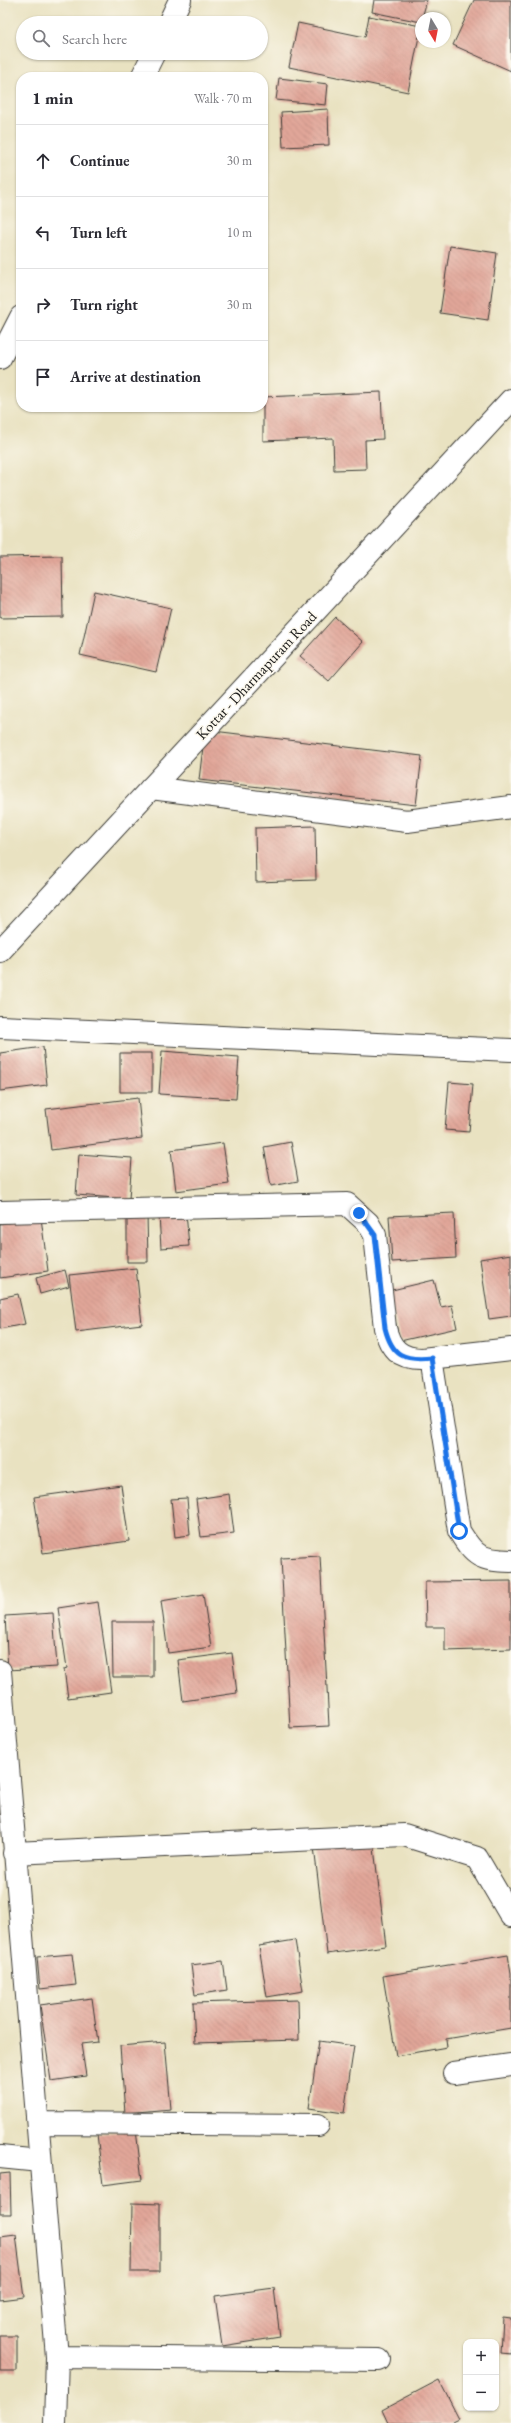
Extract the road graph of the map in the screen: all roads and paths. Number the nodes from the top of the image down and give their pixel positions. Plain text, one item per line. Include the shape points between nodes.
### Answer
1 (180, 0) edge
2 (172, 16) edge
3 (150, 60) edge
4 (144, 72) edge
5 (16, 327) edge
6 (0, 358) edge
7 (511, 400) edge
8 (151, 788) junction
9 (511, 807) edge
10 (0, 951) edge
11 (0, 1027) edge
12 (511, 1050) edge
13 (0, 1212) edge
14 (511, 1349) edge
15 (432, 1358) junction
16 (511, 1561) edge
17 (0, 1671) edge
18 (14, 1853) junction
19 (511, 1916) edge
20 (511, 2065) edge
21 (454, 2073) dead end
22 (39, 2123) junction
23 (318, 2125) dead end
24 (0, 2157) edge
25 (40, 2161) junction
26 (57, 2357) junction
27 (379, 2360) dead end
28 (55, 2423) edge

1 - 2 street
3 - 4 street
5 - 6 street
7 - 8 street, Kottar - Dharmapuram Road
8 - 9 street via 406,821
8 - 10 street, Kottar - Dharmapuram Road
11 - 12 street
13 - 15 street via 347,1204 368,1223 375,1235 388,1342 394,1351 410,1359
14 - 15 street
15 - 16 street via 459,1531 471,1550 489,1560
17 - 18 street
18 - 19 street via 404,1836 477,1858
18 - 22 street
20 - 21 street
22 - 23 street
22 - 25 street
24 - 25 street
25 - 26 street
26 - 27 street
26 - 28 street

